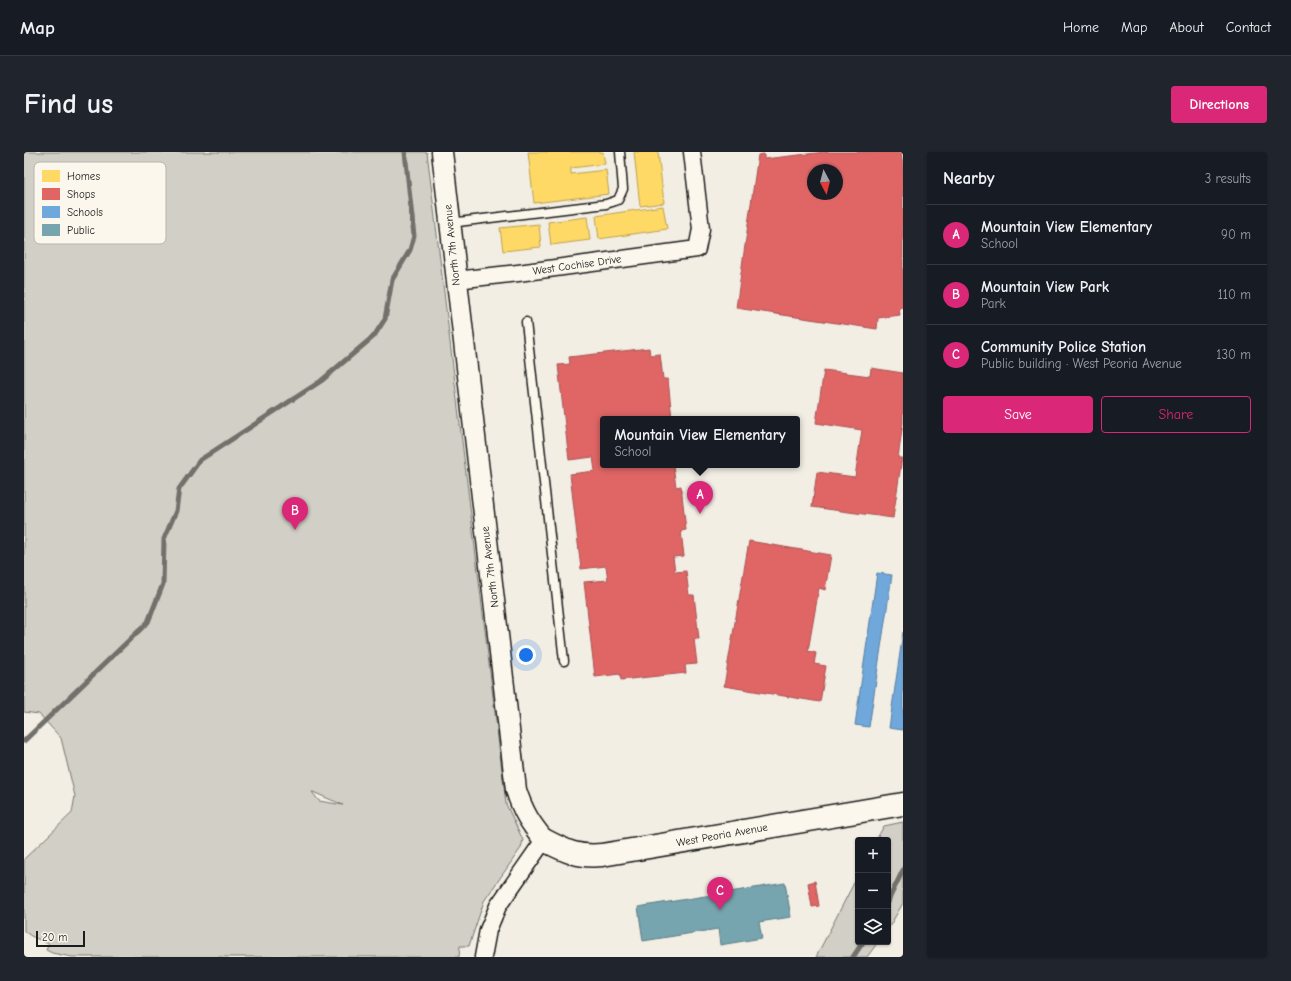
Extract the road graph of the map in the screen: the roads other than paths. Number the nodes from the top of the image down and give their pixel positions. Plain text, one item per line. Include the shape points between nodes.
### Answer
1 (442, 152) edge
2 (620, 152) edge
3 (692, 152) edge
4 (449, 223) junction
5 (456, 280) junction
6 (526, 322) dead end
7 (564, 662) dead end
8 (903, 804) edge
9 (544, 840) junction
10 (483, 957) edge

1 - 4 street, North 7th Avenue
2 - 4 lane via 623,189 618,200 606,204
3 - 5 street, West Cochise Drive via 702,229 698,249
4 - 5 street, North 7th Avenue
5 - 9 street, North 7th Avenue via 516,790 522,809
6 - 7 lane
8 - 9 main road, West Peoria Avenue via 602,855 585,856 564,850
9 - 10 street via 498,906 488,930

